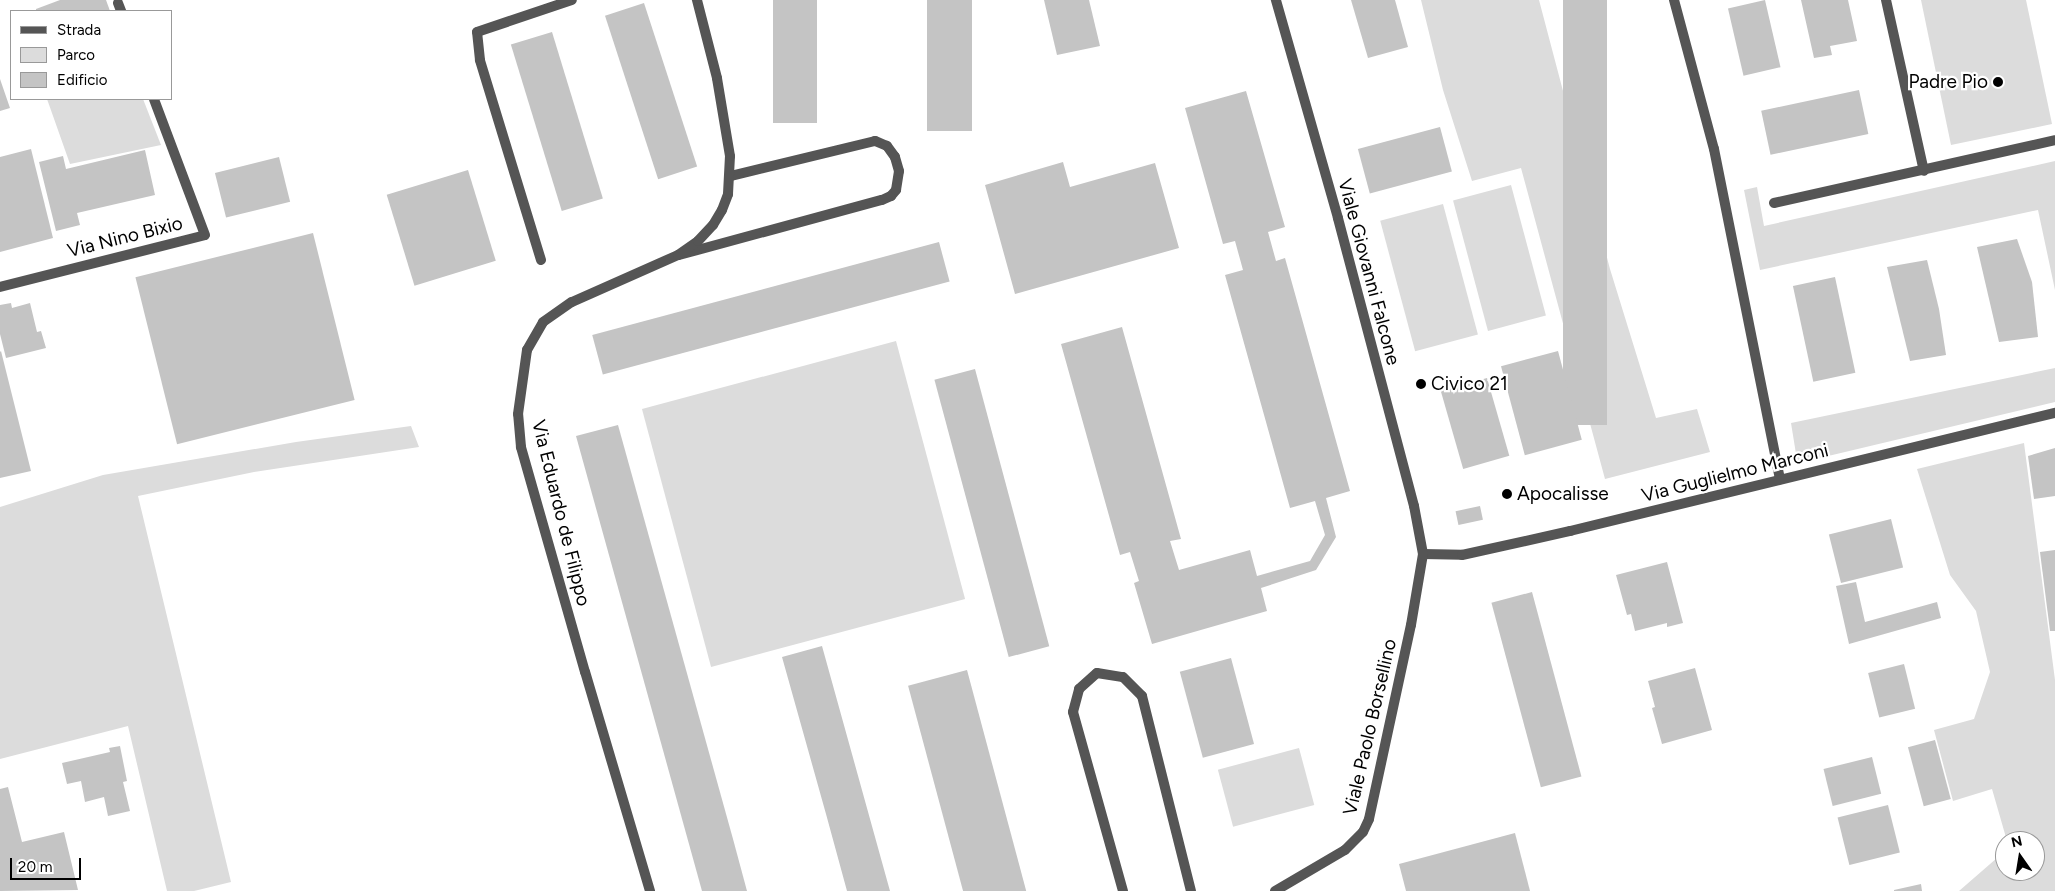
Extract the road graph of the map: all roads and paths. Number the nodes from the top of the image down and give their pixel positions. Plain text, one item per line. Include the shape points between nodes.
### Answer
1 (572, 0) edge
2 (697, 0) edge
3 (1276, 0) edge
4 (1674, 0) edge
5 (1886, 0) edge
6 (154, 100) edge
7 (2055, 140) edge
8 (1924, 171) junction
9 (730, 176) junction
10 (1774, 203) dead end
11 (678, 255) junction
12 (541, 260) dead end
13 (0, 287) edge
14 (2055, 413) edge
15 (1780, 479) junction
16 (1422, 554) junction
17 (650, 891) edge
18 (1124, 891) edge
19 (1191, 891) edge
20 (1275, 891) edge

1 - 12 street via 477,32 480,60
2 - 9 street, Via Eduardo de Filippo via 717,78 730,156
3 - 16 street, Viale Giovanni Falcone via 1406,478
4 - 15 street via 1714,149
5 - 8 street
6 - 13 street, Via Nino Bixio via 205,235
7 - 8 street
8 - 10 street
9 - 11 street, Via Eduardo de Filippo via 728,194 713,225
9 - 11 street via 875,141 887,146 900,171 896,190 882,200
11 - 17 street, Via Eduardo de Filippo via 572,302 543,322 527,350 518,414 522,447
14 - 15 street, Via Guglielmo Marconi
15 - 16 street, Via Guglielmo Marconi via 1462,555
16 - 20 street, Viale Paolo Borsellino via 1411,625 1369,819 1360,836 1345,850
18 - 19 street via 1073,712 1079,689 1097,673 1123,677 1142,696

